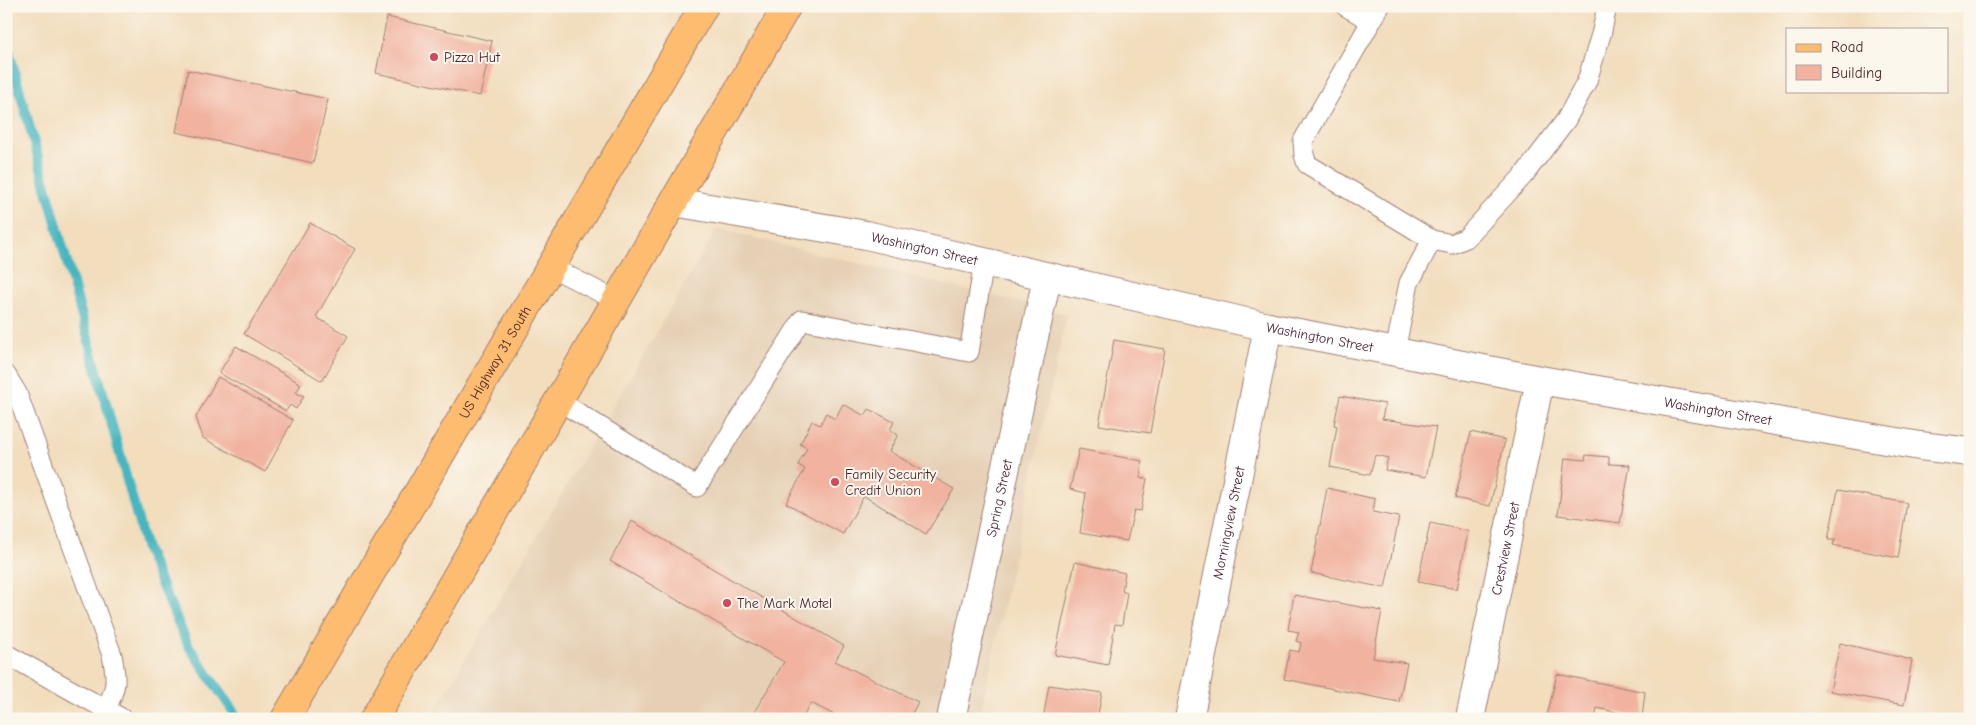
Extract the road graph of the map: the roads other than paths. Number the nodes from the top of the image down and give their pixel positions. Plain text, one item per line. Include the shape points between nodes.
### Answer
1 (704, 6) edge
2 (787, 6) edge
3 (1345, 6) edge
4 (1606, 6) edge
5 (1375, 14) edge
6 (674, 202) junction
7 (1432, 240) junction
8 (984, 263) junction
9 (551, 267) junction
10 (1047, 278) junction
11 (616, 301) junction
12 (1268, 327) junction
13 (1395, 351) junction
14 (6, 375) edge
15 (1540, 380) junction
16 (559, 401) junction
17 (1970, 452) edge
18 (6, 654) edge
19 (106, 710) junction
20 (123, 719) edge
21 (285, 719) edge
22 (374, 719) edge
23 (951, 719) edge
24 (1189, 719) edge
25 (1470, 719) edge

1 - 9 main road, US Highway 31 South
2 - 6 main road
3 - 5 lane
4 - 7 lane via 1602,31 1586,81 1566,120 1523,176 1466,238 1452,244
5 - 7 lane via 1303,141 1304,155 1307,164
6 - 8 street, Washington Street via 866,235
6 - 11 main road
7 - 13 lane via 1409,284
8 - 10 street, Washington Street
8 - 16 lane via 969,352 802,320 697,487
9 - 11 lane
9 - 21 main road, US Highway 31 South
10 - 12 street, Washington Street
10 - 23 street, Spring Street
11 - 16 main road
12 - 13 street, Washington Street
12 - 24 street, Morningview Street
13 - 15 street, Washington Street
14 - 19 lane via 17,393 112,655 117,679
15 - 17 street, Washington Street
15 - 25 street, Crestview Street
16 - 22 main road
18 - 19 lane
19 - 20 lane

